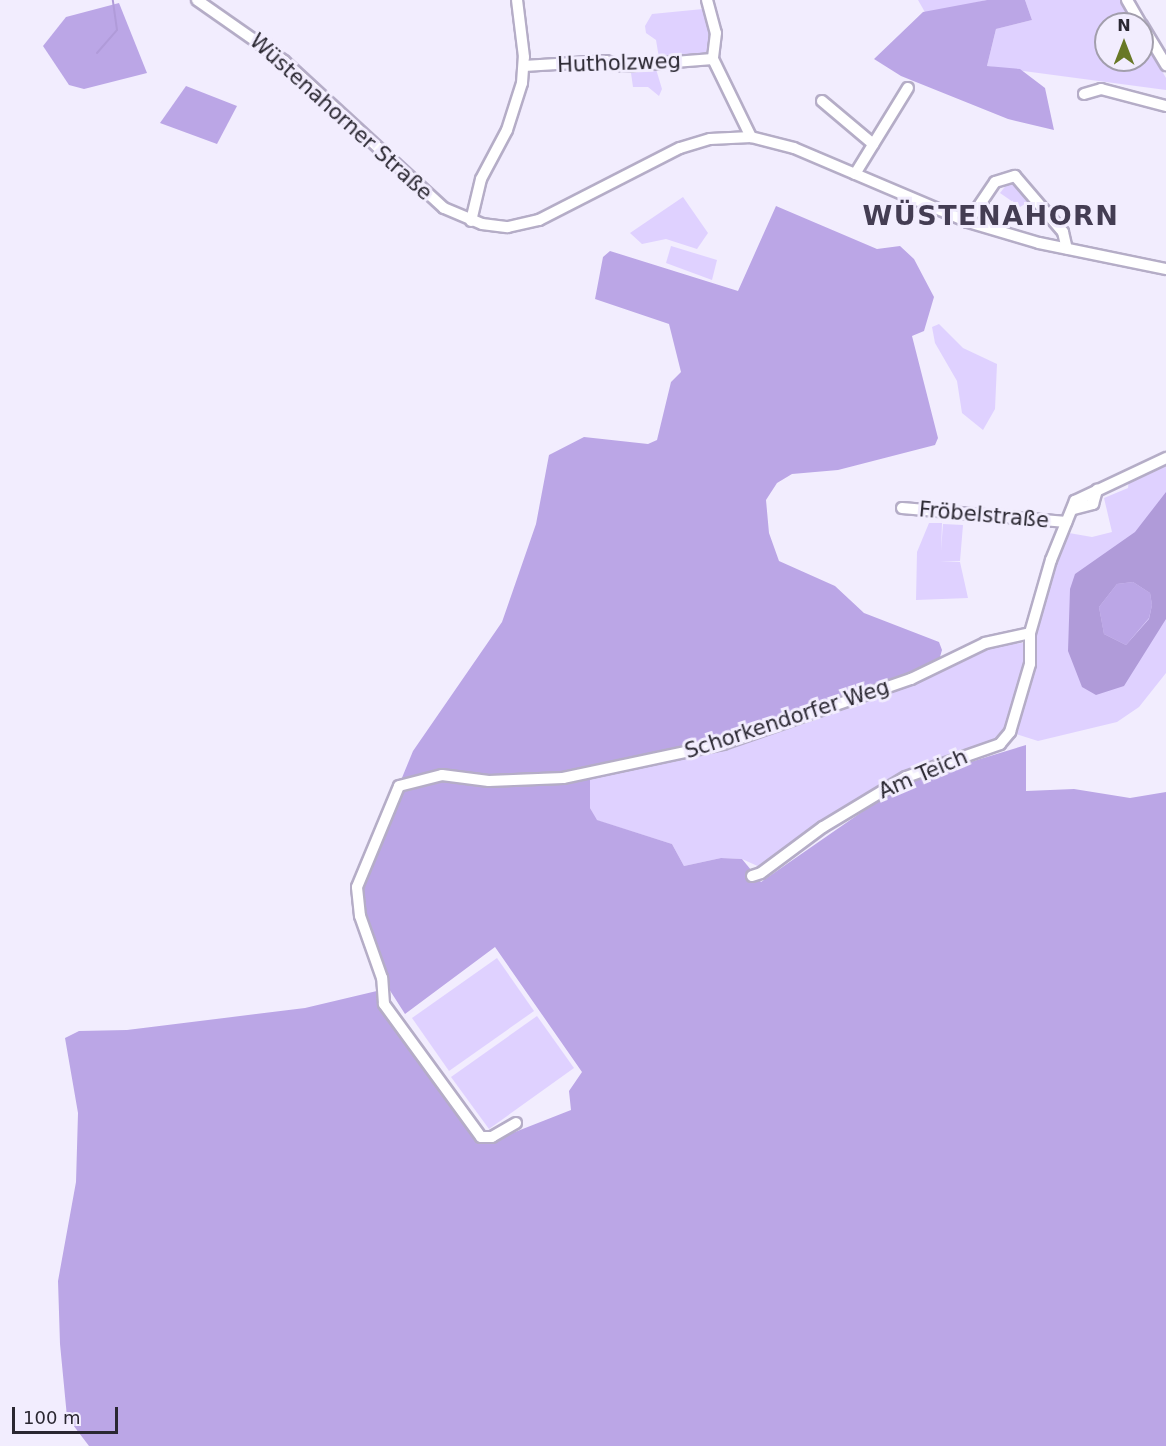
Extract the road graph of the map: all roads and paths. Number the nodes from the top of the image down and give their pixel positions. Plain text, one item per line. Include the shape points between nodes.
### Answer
1 (197, 0) edge
2 (517, 0) edge
3 (707, 0) edge
4 (1154, 45) edge
5 (713, 59) junction
6 (1166, 65) edge
7 (524, 66) junction
8 (908, 88) dead end
9 (1084, 94) dead end
10 (822, 101) dead end
11 (1166, 106) edge
12 (751, 137) junction
13 (873, 144) junction
14 (855, 174) junction
15 (471, 221) junction
16 (968, 222) junction
17 (1067, 249) junction
18 (1166, 269) edge
19 (1166, 458) edge
20 (902, 508) dead end
21 (1066, 522) junction
22 (1030, 633) junction
23 (752, 876) dead end
24 (516, 1123) dead end

1 - 15 street, Wüstenahorner Straße via 284,61 419,188 444,208
2 - 7 street
3 - 5 street via 716,33
4 - 6 street
5 - 7 street, Hutholzweg via 623,66 606,61
5 - 12 street
7 - 15 street via 512,117 481,179
8 - 13 street
9 - 11 street via 1101,89
10 - 13 street
12 - 14 street via 794,148
12 - 15 street, Wüstenahorner Straße via 710,139 680,148 539,220 489,226
13 - 14 street
14 - 16 street
16 - 17 street
16 - 17 street via 995,182 1015,176 1063,232
17 - 18 street
19 - 21 street, Am Teich via 1079,496
20 - 21 street, Fröbelstraße
21 - 22 street, Am Teich
22 - 23 street, Am Teich via 1030,663 1010,732 1000,744 906,777
22 - 24 street, Schorkendorfer Weg via 985,643 912,679 723,744 563,778 489,781 442,775 399,786 357,887 360,916 382,978 384,1004 481,1137 492,1137

